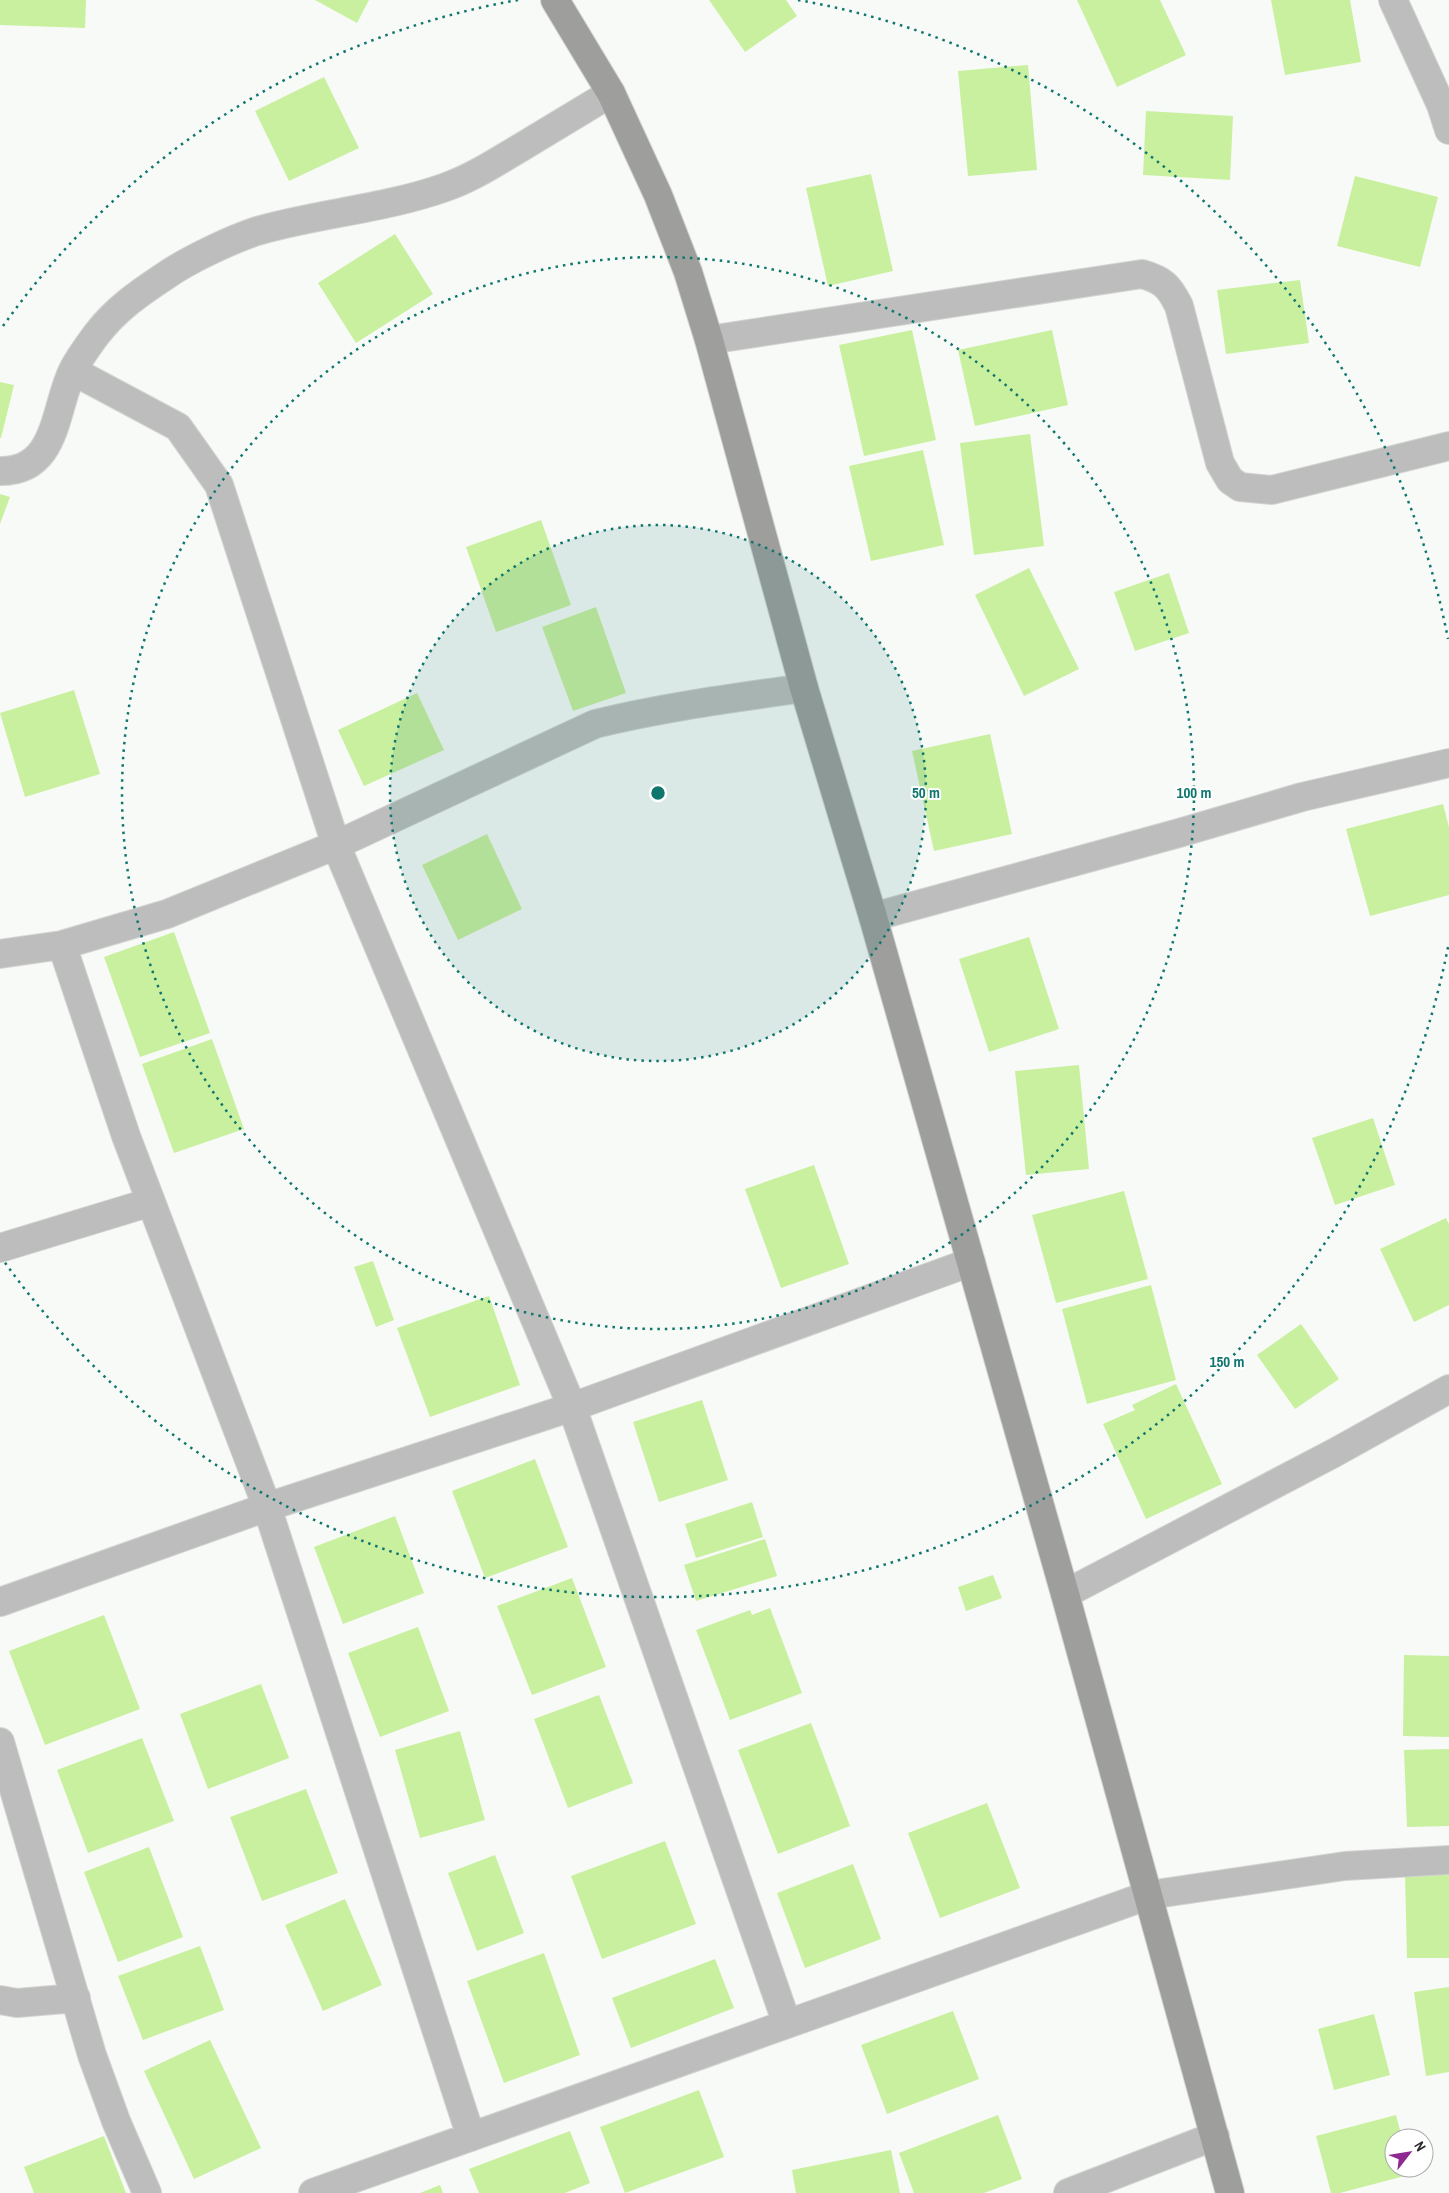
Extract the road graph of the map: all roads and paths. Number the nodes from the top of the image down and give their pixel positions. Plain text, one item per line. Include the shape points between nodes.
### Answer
1 (555, 0) edge
2 (1393, 0) edge
3 (611, 93) junction
4 (1449, 130) edge
5 (710, 340) junction
6 (73, 371) junction
7 (1449, 446) edge
8 (0, 471) edge
9 (804, 688) junction
10 (1449, 763) edge
11 (336, 845) junction
12 (873, 917) junction
13 (62, 946) junction
14 (0, 954) edge
15 (151, 1202) junction
16 (0, 1248) edge
17 (971, 1262) junction
18 (1449, 1389) edge
19 (572, 1407) junction
20 (267, 1507) junction
21 (1065, 1594) junction
22 (0, 1602) edge
23 (0, 1742) edge
24 (1449, 1860) edge
25 (1149, 1895) junction
26 (76, 1998) junction
27 (0, 2000) edge
28 (788, 2024) junction
29 (1215, 2136) junction
30 (471, 2137) junction
31 (148, 2193) edge
32 (313, 2193) edge
33 (1068, 2193) edge
34 (1230, 2193) edge

1 - 3 main road
2 - 4 street via 1441,105
3 - 5 main road via 658,195
3 - 6 street via 479,173 446,187 390,204 255,232 168,274 122,305 96,335
5 - 7 street via 1142,274 1157,278 1171,289 1179,306 1220,463 1230,480 1240,488 1272,490
5 - 9 main road
6 - 8 street via 48,445 29,465
6 - 11 street via 178,427 219,485
9 - 11 street via 698,703 596,724
9 - 12 main road
10 - 12 street via 1302,797
11 - 13 street via 167,914
11 - 19 street
12 - 17 main road
13 - 14 street
13 - 15 street
15 - 16 street
15 - 20 street
17 - 19 street
17 - 21 main road
18 - 21 street
19 - 20 street
19 - 28 street
20 - 22 street
20 - 30 street
21 - 25 main road
23 - 26 street
24 - 25 street via 1345,1866
25 - 28 street
25 - 29 main road
26 - 27 street via 16,2003
26 - 31 street via 116,2121
28 - 30 street
29 - 33 street
29 - 34 main road
30 - 32 street

